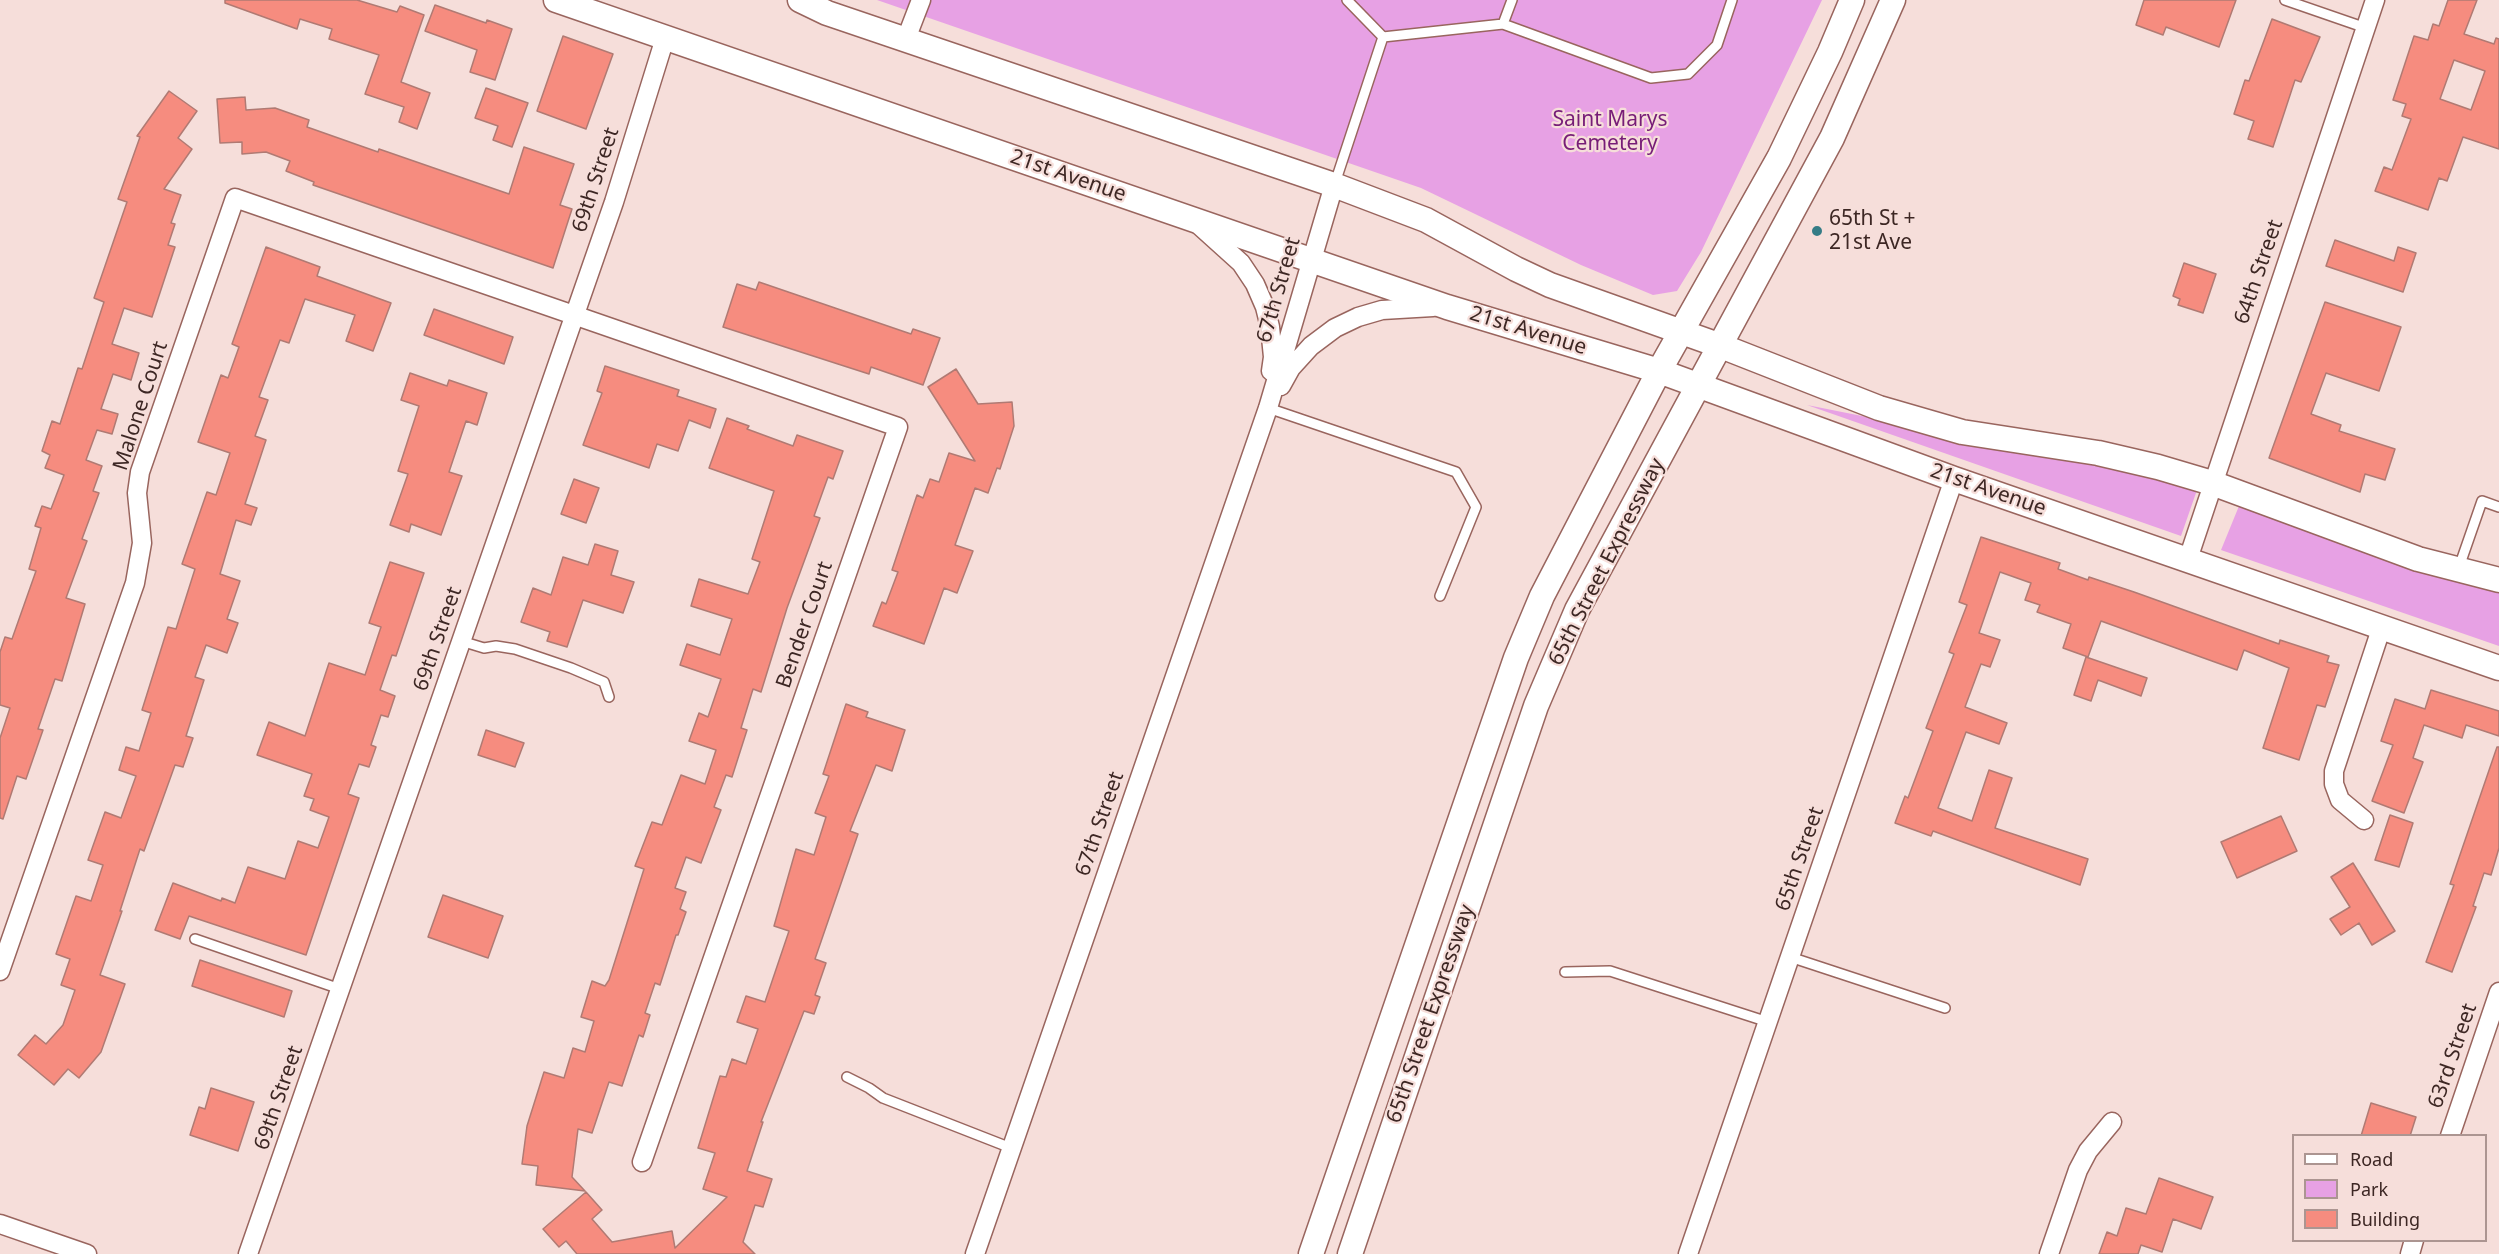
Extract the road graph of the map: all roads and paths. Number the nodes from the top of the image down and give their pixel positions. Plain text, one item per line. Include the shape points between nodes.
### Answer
1 (556, 0) edge
2 (800, 0) edge
3 (921, 0) edge
4 (1347, 0) edge
5 (1512, 0) edge
6 (1732, 0) edge
7 (1852, 0) edge
8 (1893, 0) edge
9 (2285, 0) edge
10 (2375, 0) edge
11 (1503, 24) junction
12 (2366, 28) junction
13 (1383, 37) junction
14 (665, 38) junction
15 (906, 39) junction
16 (1334, 185) junction
17 (1190, 217) junction
18 (1311, 260) junction
19 (1447, 307) junction
20 (575, 315) junction
21 (1681, 333) junction
22 (1721, 346) junction
23 (1659, 371) junction
24 (1699, 386) junction
25 (1268, 408) junction
26 (1954, 479) junction
27 (2212, 483) junction
28 (2499, 507) edge
29 (2188, 559) junction
30 (2458, 571) junction
31 (2499, 580) edge
32 (1440, 596) dead end
33 (2382, 626) junction
34 (461, 641) junction
35 (2499, 668) edge
36 (609, 697) dead end
37 (2364, 820) dead end
38 (195, 939) dead end
39 (1790, 957) junction
40 (0, 971) edge
41 (1565, 972) dead end
42 (340, 989) junction
43 (2499, 992) edge
44 (1945, 1008) dead end
45 (1768, 1022) junction
46 (847, 1077) dead end
47 (2112, 1122) dead end
48 (2451, 1134) edge
49 (1011, 1148) junction
50 (642, 1161) dead end
51 (0, 1224) edge
52 (87, 1254) edge
53 (248, 1254) edge
54 (975, 1254) edge
55 (1311, 1254) edge
56 (1350, 1254) edge
57 (1688, 1254) edge
58 (2049, 1254) edge

1 - 14 street, 21st Avenue
2 - 15 street
3 - 15 street
4 - 13 lane
5 - 11 lane
6 - 11 lane via 1717,45 1688,74 1651,78
7 - 21 street, 65th Street Expressway via 1779,158
8 - 22 street, 65th Street Expressway via 1832,138
9 - 12 lane
10 - 12 street, 64th Street
11 - 13 lane
12 - 27 street, 64th Street
13 - 16 lane
14 - 17 street, 21st Avenue
14 - 20 street, 69th Street
15 - 16 street
16 - 18 street, 67th Street
16 - 21 street via 1426,220 1550,285
17 - 18 street, 21st Avenue
17 - 25 street, 67th Street via 1241,263 1265,307 1273,357
18 - 19 street, 21st Avenue
18 - 25 street, 67th Street
19 - 23 street, 21st Avenue
19 - 25 street, 67th Street via 1382,310 1335,328 1291,368
20 - 34 street, 69th Street
20 - 40 street, Malone Court via 235,198 140,472 137,493 142,543 135,583
20 - 50 street, Bender Court via 897,427
21 - 22 street
21 - 23 street, 65th Street Expressway
22 - 24 street, 65th Street Expressway
22 - 27 street via 1879,408 1962,432 2098,453
23 - 24 street, 21st Avenue
23 - 55 street, 65th Street Expressway via 1542,596 1516,658
24 - 26 street, 21st Avenue
24 - 56 street, 65th Street Expressway via 1577,610 1536,705
25 - 32 lane via 1456,472 1476,507
25 - 49 street, 67th Street
26 - 29 street, 21st Avenue
26 - 39 street, 65th Street
27 - 29 street, 64th Street
27 - 30 street
28 - 30 lane via 2482,501
29 - 33 street, 21st Avenue
30 - 31 street
33 - 35 street, 21st Avenue
33 - 37 street via 2334,771 2340,800
34 - 36 lane via 484,648 515,649 571,668 604,682
34 - 42 street, 69th Street
38 - 42 lane
39 - 44 lane
39 - 45 street, 65th Street
41 - 45 lane via 1610,971
42 - 53 street, 69th Street
43 - 48 street, 63rd Street
45 - 57 street, 65th Street
46 - 49 lane via 883,1098
47 - 58 street via 2078,1170
49 - 54 street, 67th Street
51 - 52 street

